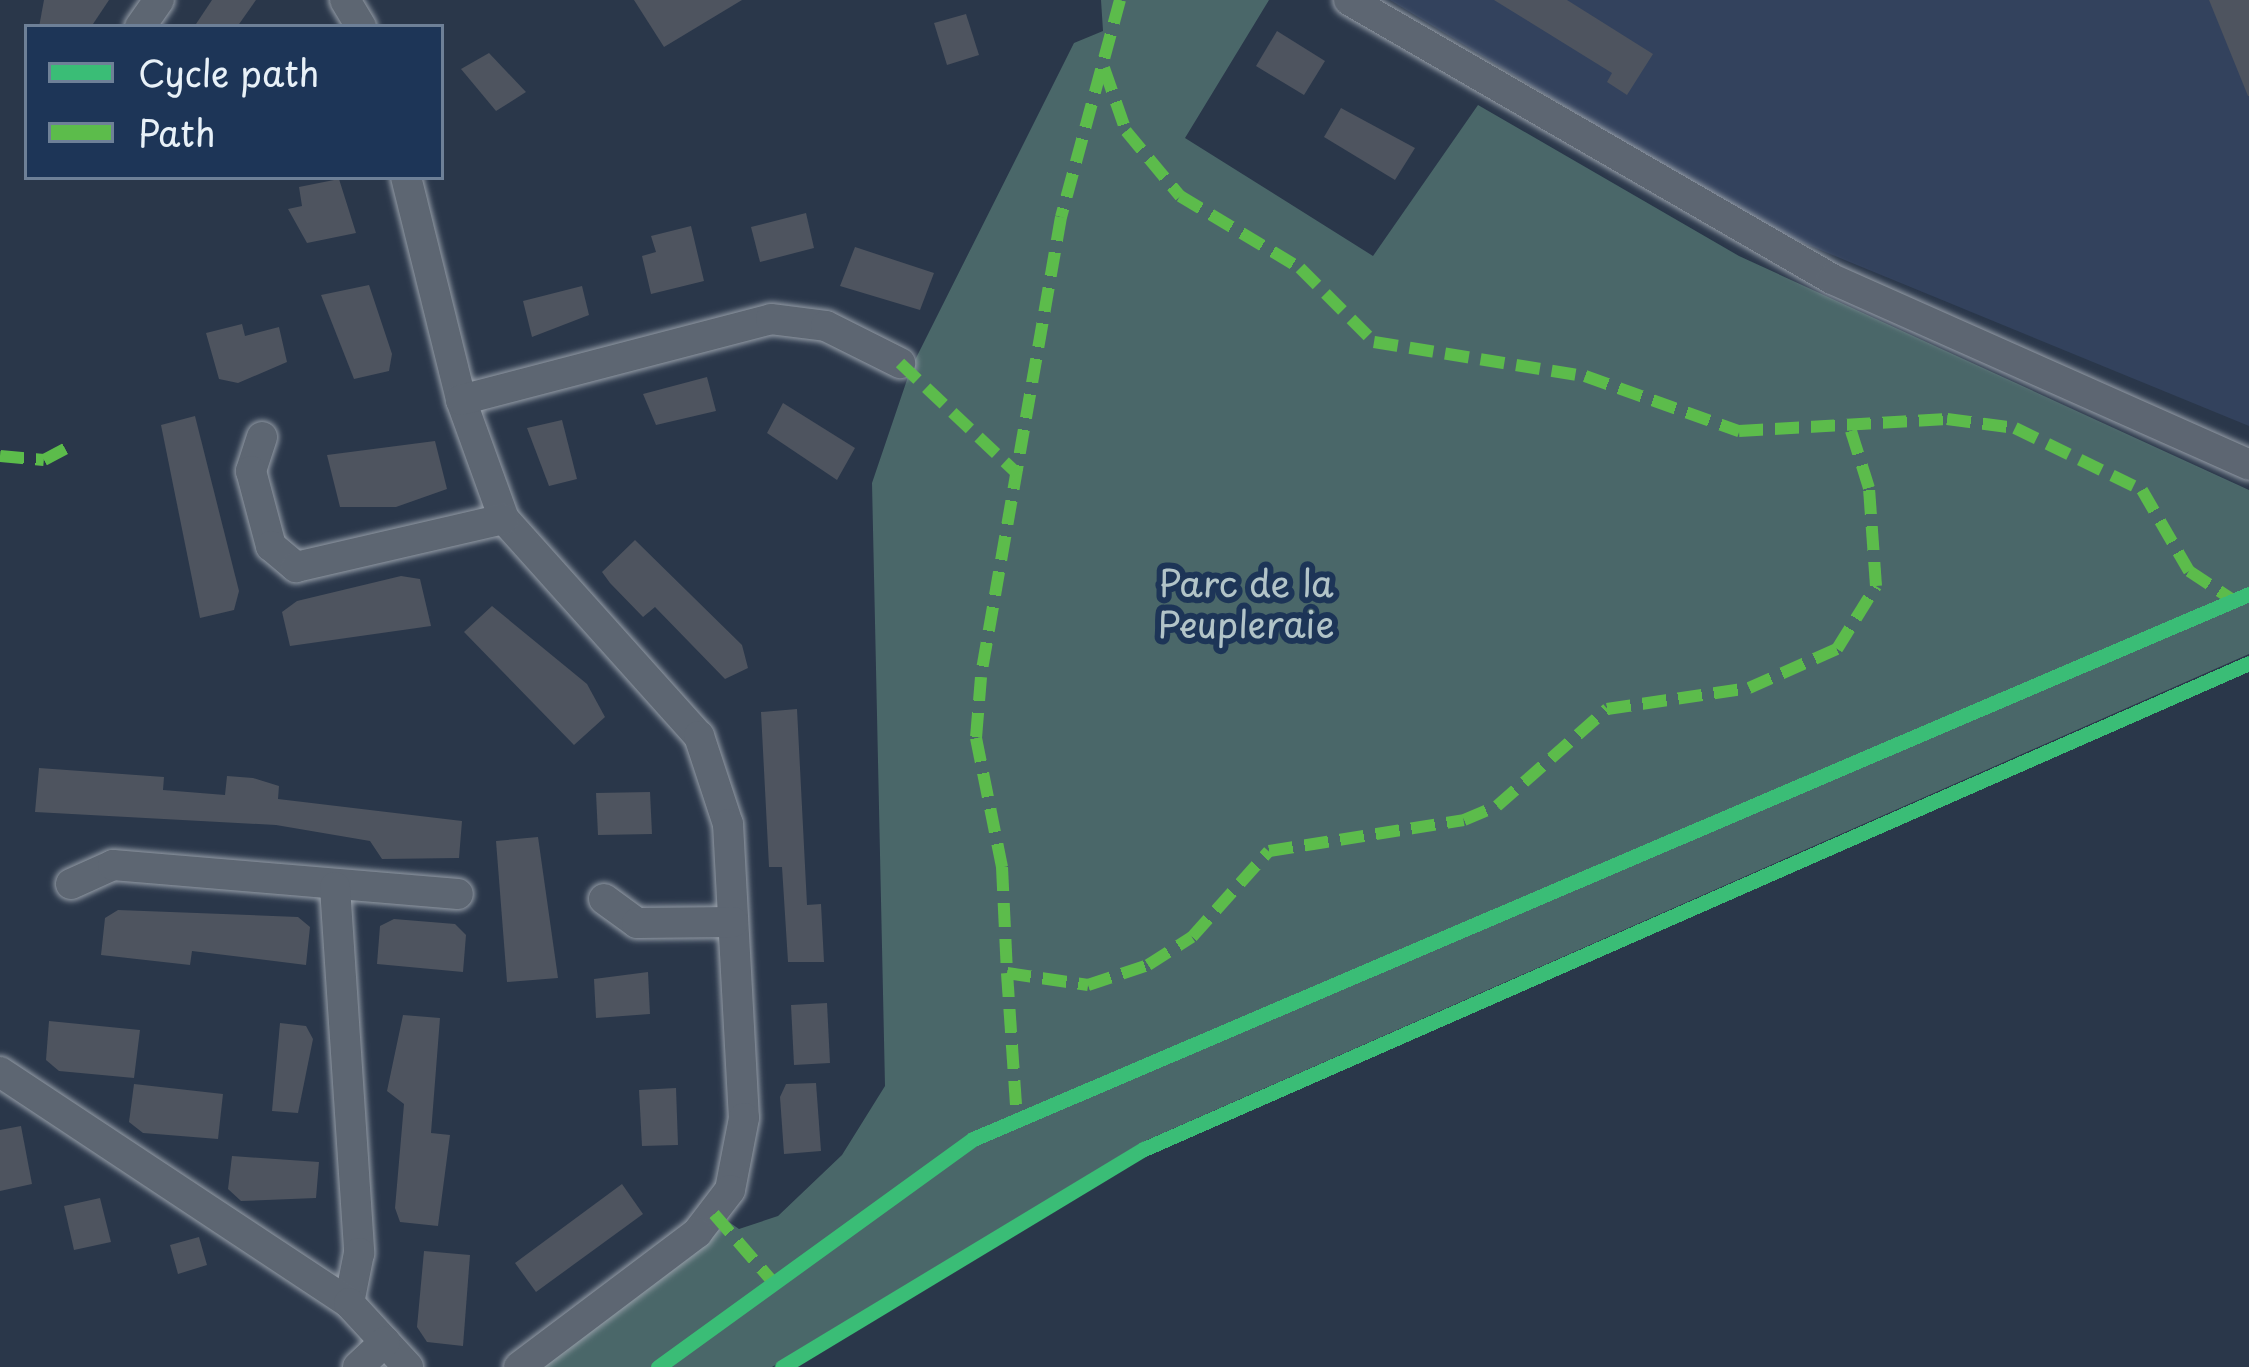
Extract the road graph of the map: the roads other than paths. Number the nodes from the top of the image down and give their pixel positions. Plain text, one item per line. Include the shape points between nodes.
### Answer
1 (1356, 2) edge
2 (407, 180) edge
3 (900, 363) dead end
4 (460, 400) junction
5 (262, 437) dead end
6 (2249, 464) edge
7 (504, 520) junction
8 (71, 884) dead end
9 (334, 886) junction
10 (458, 893) dead end
11 (604, 898) dead end
12 (733, 922) junction
13 (0, 1072) edge
14 (349, 1303) junction
15 (385, 1342) junction
16 (358, 1367) edge
17 (408, 1367) edge
18 (519, 1367) edge

1 - 6 street via 1811,268
2 - 4 street
3 - 4 street via 826,326 771,319
4 - 7 street
5 - 7 street via 251,471 271,546 296,567
7 - 12 street via 699,736 728,824
8 - 9 street via 113,865
9 - 10 street
9 - 14 street via 359,1252
11 - 12 street via 637,923
12 - 18 street via 744,1118 730,1190 698,1233
13 - 14 street
14 - 15 street
15 - 16 street
15 - 17 street

